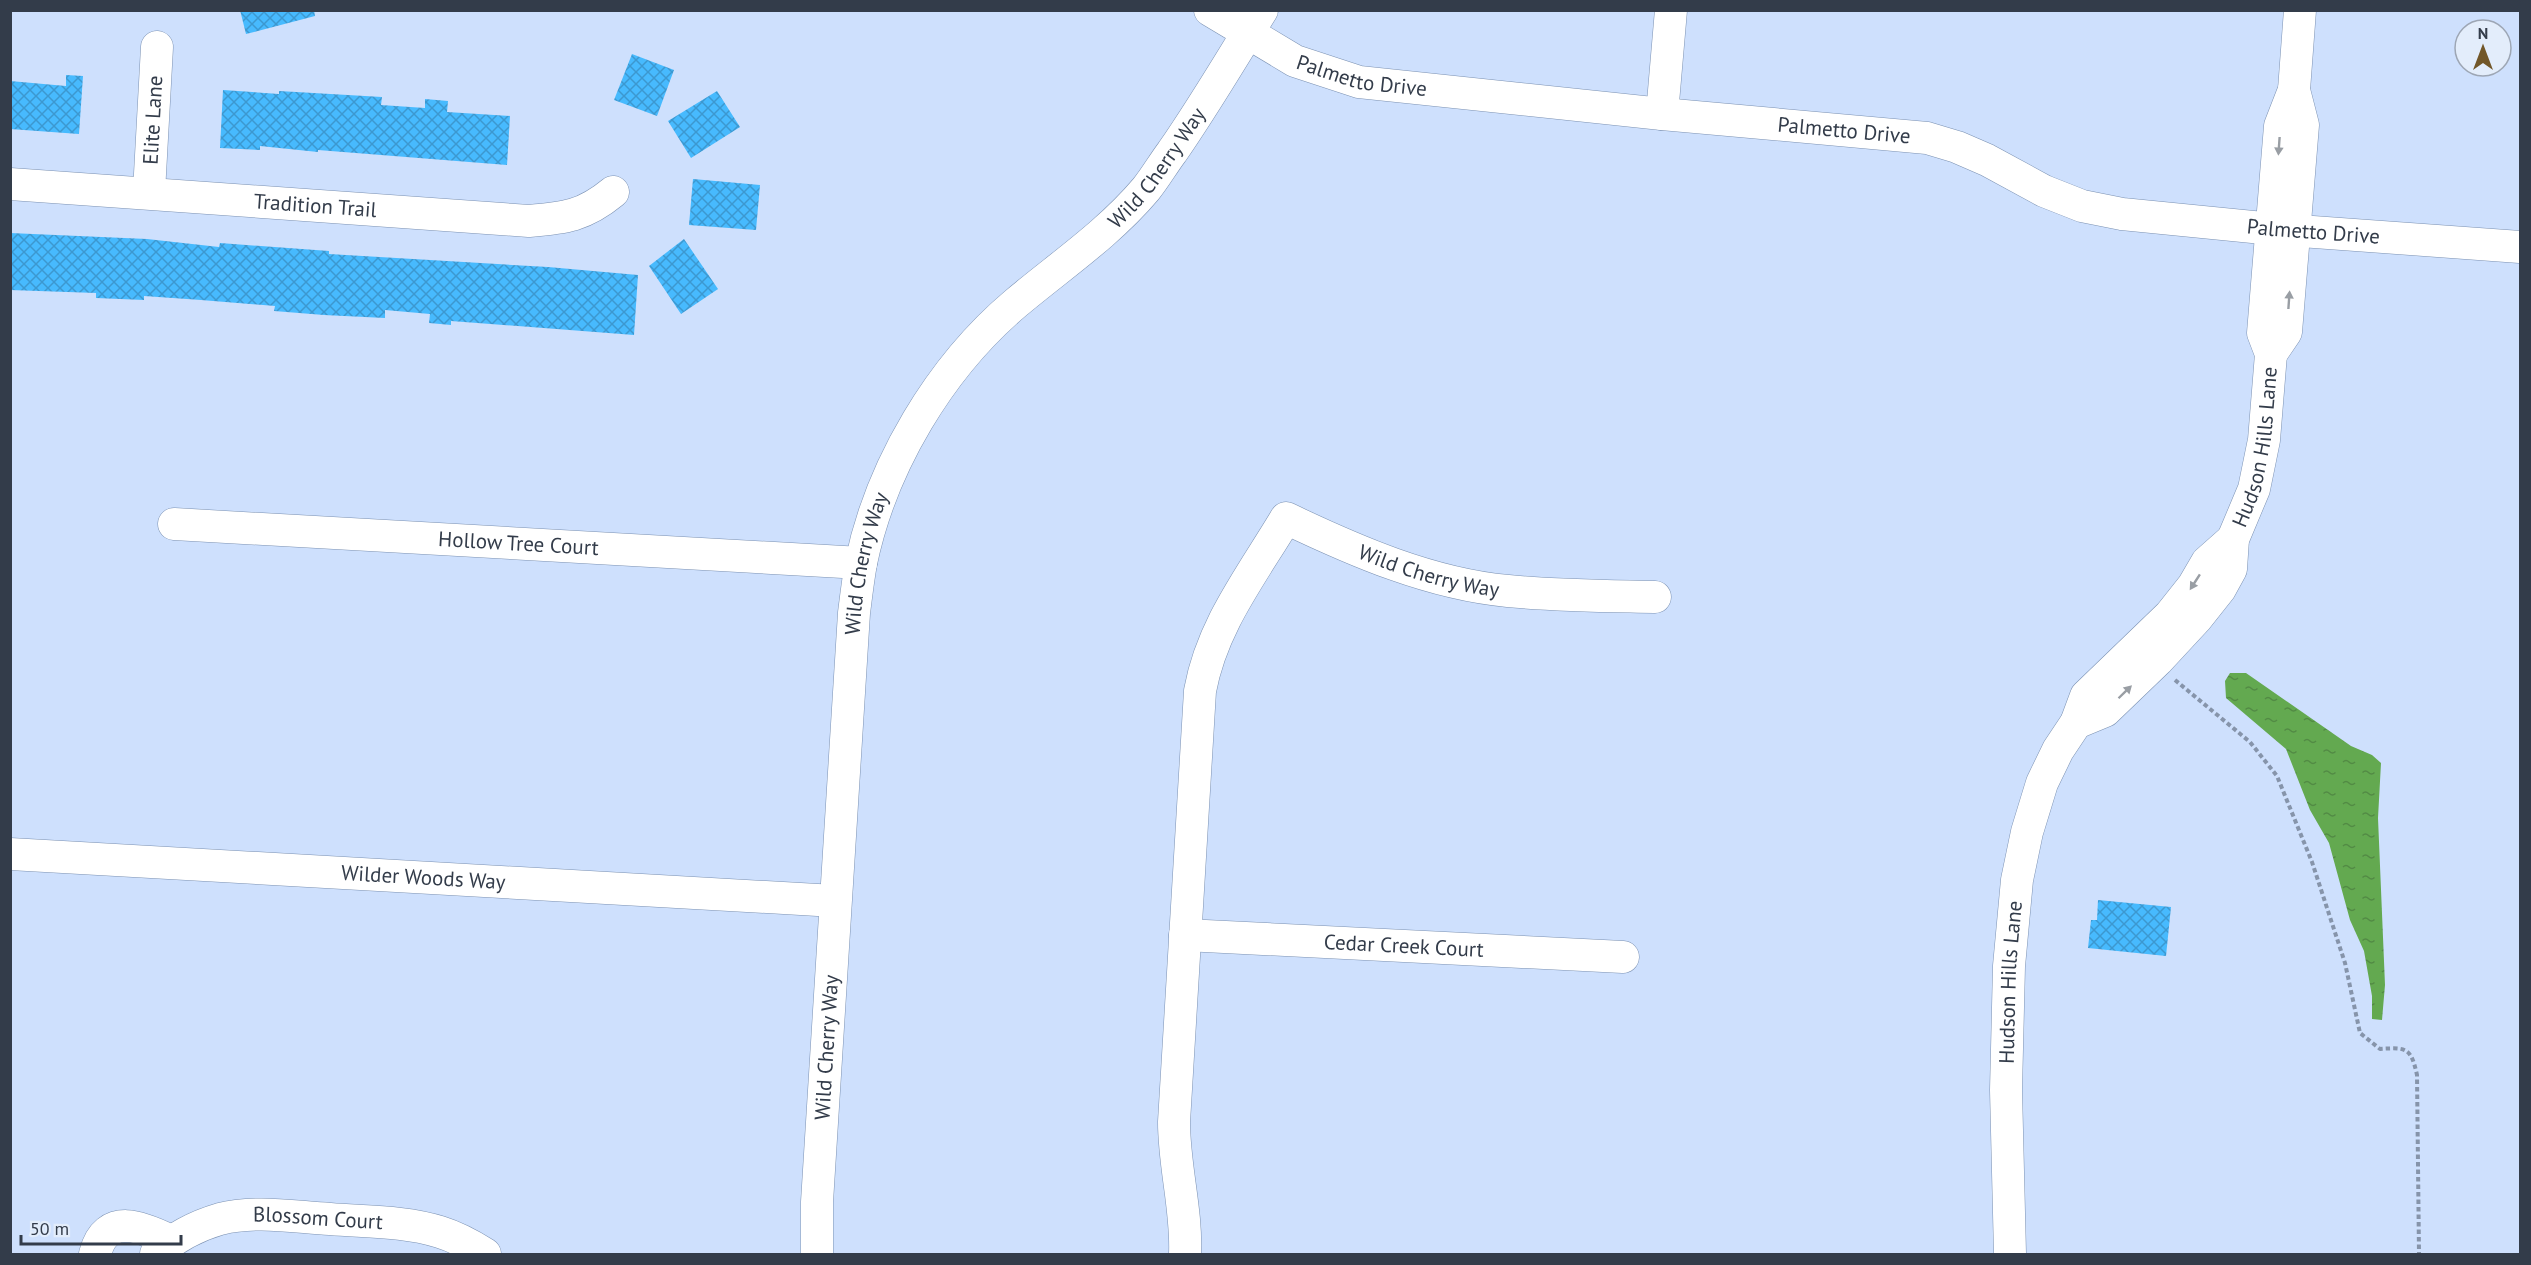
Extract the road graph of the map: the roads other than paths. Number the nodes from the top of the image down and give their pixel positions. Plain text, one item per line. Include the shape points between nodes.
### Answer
1 (1210, 10) edge
2 (1671, 10) edge
3 (2300, 10) edge
4 (1254, 22) edge
5 (157, 46) dead end
6 (1662, 114) junction
7 (10, 184) edge
8 (149, 192) junction
9 (613, 192) dead end
10 (2284, 230) junction
11 (2520, 247) edge
12 (174, 524) dead end
13 (861, 563) junction
14 (1655, 597) dead end
15 (10, 854) edge
16 (836, 901) junction
17 (1185, 935) junction
18 (1623, 957) dead end
19 (164, 1248) edge
20 (95, 1254) edge
21 (485, 1254) edge
22 (818, 1254) edge
23 (1185, 1254) edge
24 (2010, 1254) edge

1 - 4 street, Palmetto Drive
2 - 6 street
3 - 10 street, Hudson Hills Lane via 2294,90 2280,126
4 - 6 street, Palmetto Drive via 1295,61 1359,82
4 - 13 street, Wild Cherry Way via 1192,124 1146,189 1098,239 988,328 938,388 908,437 886,485
5 - 8 street, Elite Lane
6 - 10 street, Palmetto Drive via 1927,138 1957,147 2082,206 2122,214
7 - 8 street, Tradition Trail
8 - 9 street, Tradition Trail via 529,221 585,212
10 - 11 street, Palmetto Drive
10 - 24 street, Hudson Hills Lane via 2263,333 2271,354 2264,440 2254,489 2233,539 2207,562 2170,615 2086,696 2076,723 2042,783 2027,832 2017,880 2007,999
12 - 13 street, Hollow Tree Court
13 - 16 street, Wild Cherry Way via 854,613
14 - 17 street, Wild Cherry Way via 1506,591 1459,582 1339,543 1286,518 1230,605 1204,665
15 - 16 street, Wilder Woods Way
16 - 22 street, Wild Cherry Way via 817,1202
17 - 18 street, Cedar Creek Court
17 - 23 street, Wild Cherry Way via 1174,1122
19 - 20 street via 147,1229 132,1225 107,1233
19 - 21 street, Blossom Court via 199,1226 250,1215 406,1224 440,1232

